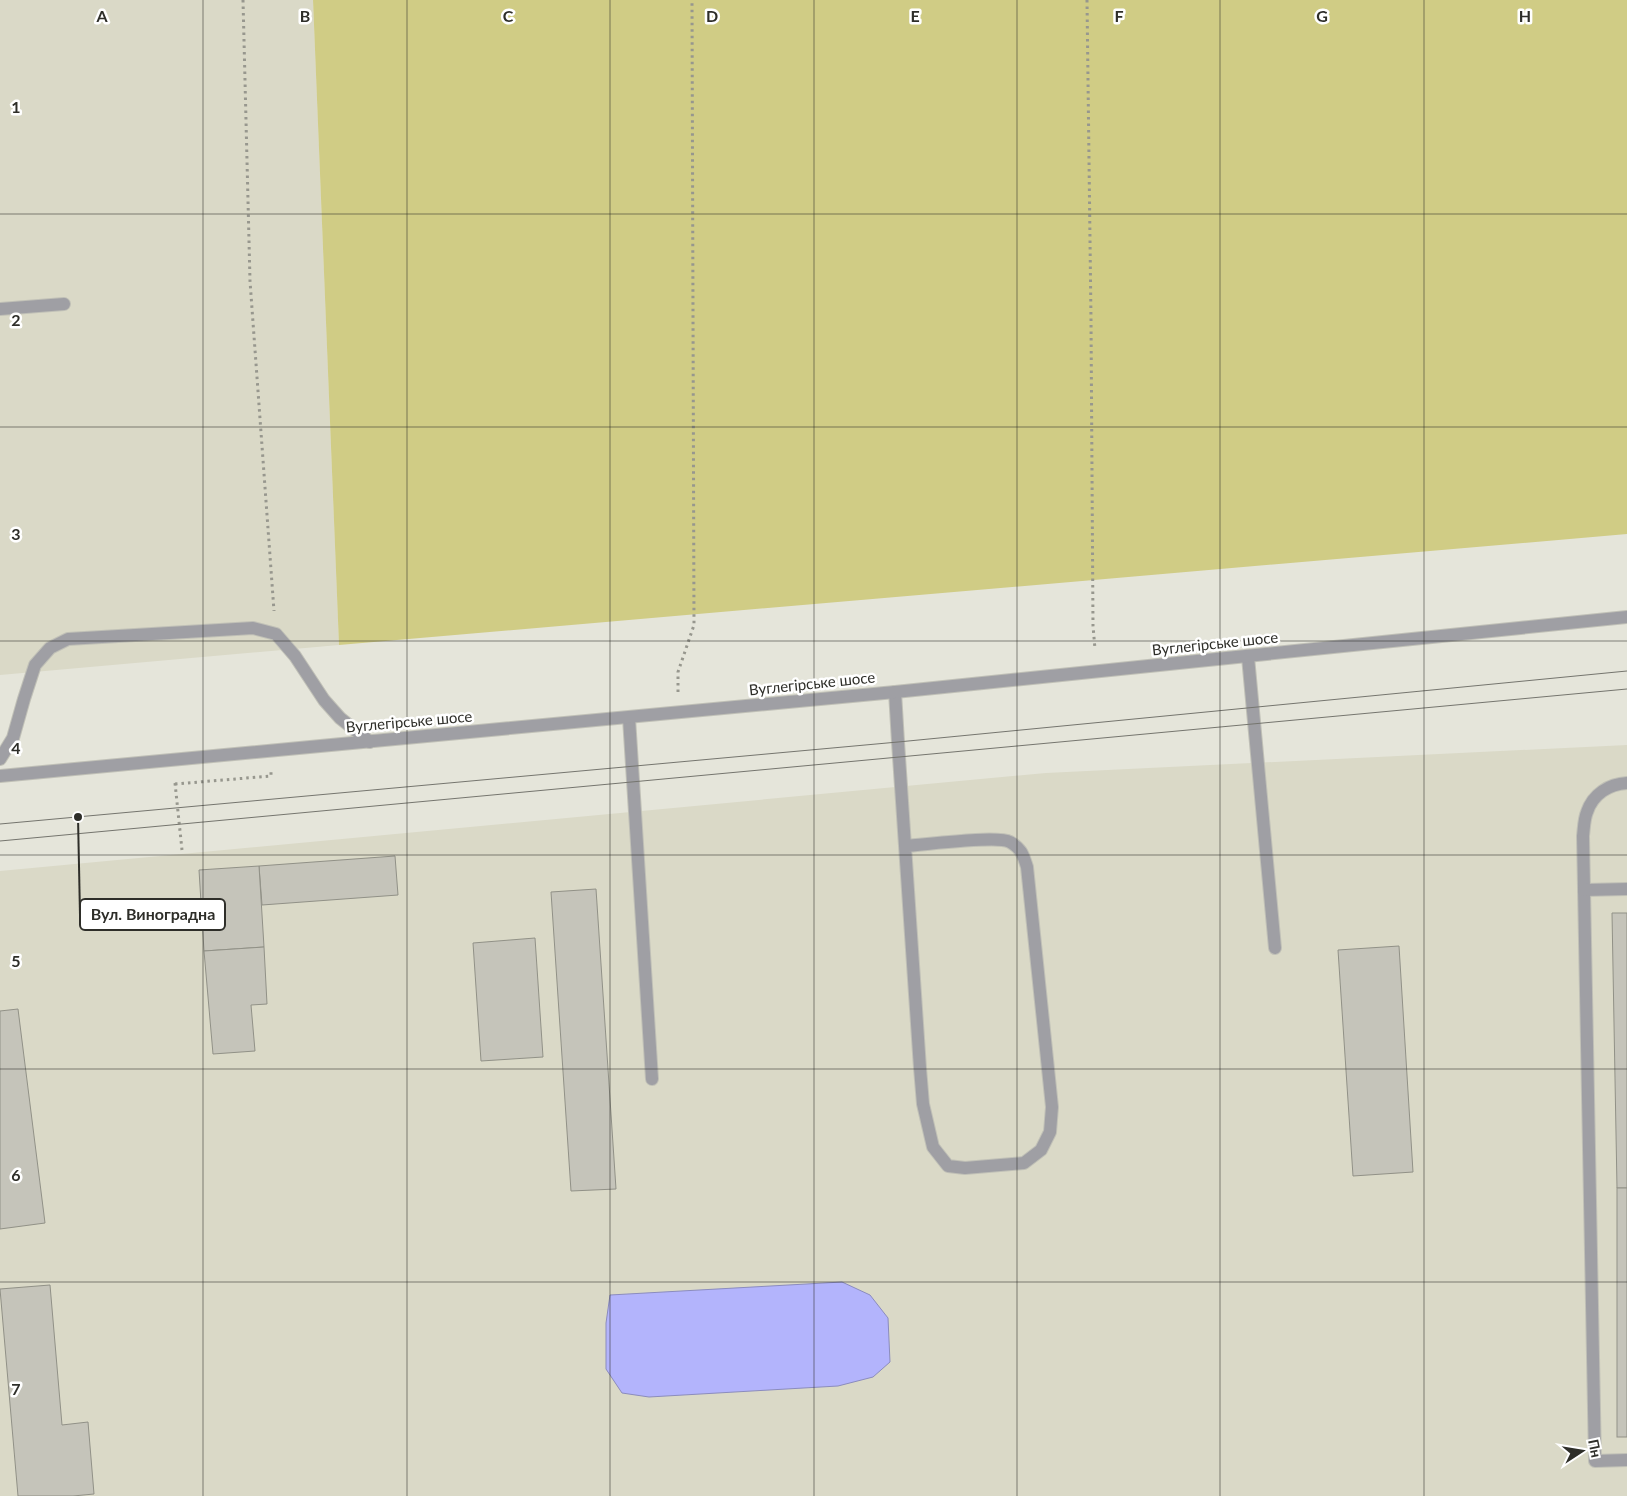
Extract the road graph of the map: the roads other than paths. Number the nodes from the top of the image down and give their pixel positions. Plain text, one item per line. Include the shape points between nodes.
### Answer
1 (64, 304) dead end
2 (0, 309) edge
3 (1627, 617) edge
4 (1248, 657) junction
5 (895, 692) junction
6 (629, 718) junction
7 (370, 742) junction
8 (0, 759) edge
9 (0, 776) edge
10 (1627, 783) edge
11 (905, 846) junction
12 (1627, 889) edge
13 (1584, 890) junction
14 (1275, 948) dead end
15 (652, 1079) dead end
16 (1627, 1460) edge

1 - 2 street
3 - 4 street, Вуглегірське шосе
4 - 5 street, Вуглегірське шосе
4 - 14 street
5 - 6 street, Вуглегірське шосе
5 - 11 street
6 - 7 street, Вуглегірське шосе
6 - 15 street
7 - 8 street via 340,718 324,700 276,634 252,628 68,639 50,648 35,665 14,738
7 - 9 street, Вуглегірське шосе
10 - 13 street via 1616,783 1596,795 1587,811 1583,836
11 - 11 street via 994,839 1009,841 1022,851 1027,867 1052,1107 1050,1132 1042,1150 1024,1163 965,1168 948,1166 933,1148 923,1104
12 - 13 street
13 - 16 street via 1595,1461

